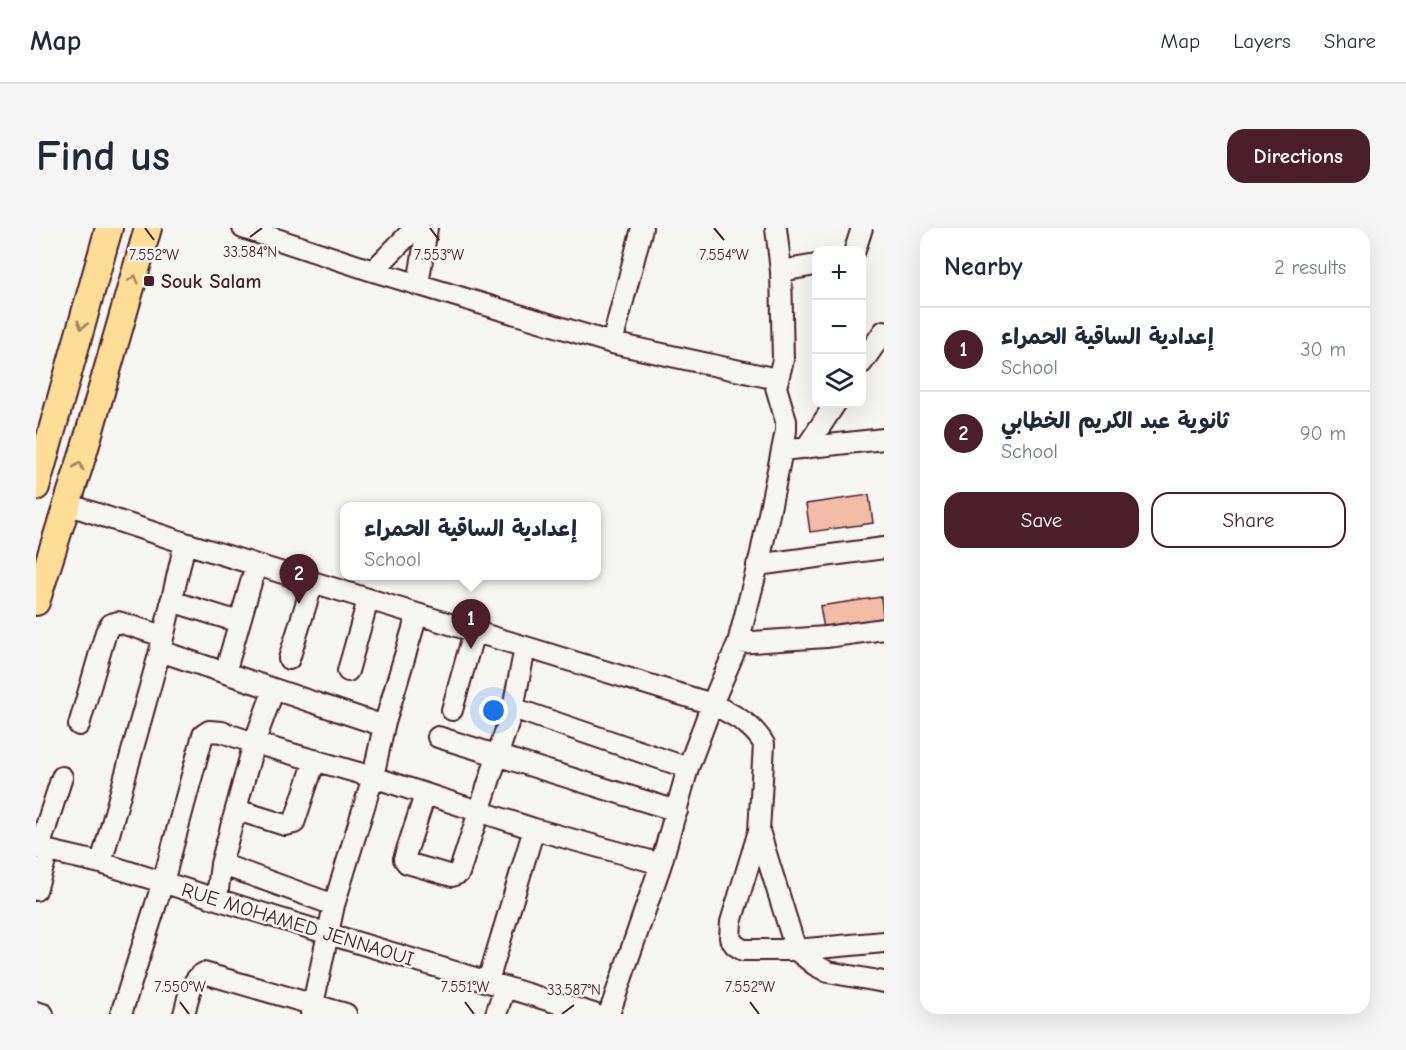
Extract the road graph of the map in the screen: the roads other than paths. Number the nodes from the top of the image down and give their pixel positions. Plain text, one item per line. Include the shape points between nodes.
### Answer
1 (109, 228) edge
2 (148, 228) edge
3 (243, 228) edge
4 (416, 228) edge
5 (427, 228) edge
6 (642, 228) edge
7 (776, 228) edge
8 (862, 228) edge
9 (856, 246) edge
10 (812, 266) edge
11 (373, 271) junction
12 (781, 272) junction
13 (418, 285) junction
14 (884, 331) edge
15 (612, 343) junction
16 (866, 356) edge
17 (777, 379) junction
18 (832, 408) edge
19 (884, 438) edge
20 (42, 445) edge
21 (806, 448) junction
22 (782, 450) junction
23 (36, 487) edge
24 (67, 504) junction
25 (884, 536) edge
26 (185, 543) junction
27 (884, 548) edge
28 (759, 559) junction
29 (256, 565) junction
30 (313, 582) junction
31 (368, 600) junction
32 (36, 602) edge
33 (171, 602) junction
34 (417, 615) junction
35 (239, 622) junction
36 (884, 629) edge
37 (474, 632) junction
38 (161, 643) junction
39 (738, 643) junction
40 (525, 648) junction
41 (289, 659) dead end
42 (348, 671) dead end
43 (225, 673) junction
44 (274, 689) junction
45 (712, 704) junction
46 (513, 708) junction
47 (452, 710) dead end
48 (79, 725) dead end
49 (384, 726) junction
50 (438, 736) dead end
51 (254, 743) junction
52 (498, 755) junction
53 (315, 760) junction
54 (688, 768) junction
55 (62, 777) dead end
56 (373, 777) junction
57 (425, 795) junction
58 (237, 810) junction
59 (676, 811) junction
60 (480, 812) junction
61 (534, 829) junction
62 (759, 831) junction
63 (41, 849) edge
64 (101, 863) junction
65 (221, 864) junction
66 (661, 864) junction
67 (163, 882) junction
68 (36, 890) edge
69 (217, 898) junction
70 (334, 905) junction
71 (329, 934) junction
72 (884, 942) edge
73 (796, 950) junction
74 (884, 982) edge
75 (497, 984) junction
76 (312, 1009) edge
77 (36, 1012) edge
78 (499, 1013) edge
79 (43, 1014) edge
80 (121, 1014) edge
81 (184, 1014) edge
82 (346, 1014) edge
83 (594, 1014) edge
84 (609, 1014) edge

1 -> 20 main road
24 -> 2 main road
3 - 11 street
4 - 11 street
5 - 13 street
6 - 15 street
7 - 12 street
8 - 9 street
10 - 12 street
11 - 13 street
12 - 17 street via 783,360
13 - 15 street
14 - 16 street
15 - 17 street
17 - 22 street via 778,398 786,421
18 - 21 street
19 - 21 street
20 - 23 main road
21 - 22 street
22 - 28 street
24 - 26 street
24 - 32 main road
25 - 28 street
26 - 29 street
26 - 33 street
27 - 28 street
28 - 39 street
29 - 30 street
29 - 35 street
30 - 31 street
30 - 41 street
31 - 34 street
31 - 42 street
33 - 35 street
33 - 38 street
34 - 37 street
34 - 49 street
35 - 43 street
36 - 39 street
37 - 40 street
37 - 47 street
38 - 43 street
38 - 48 street via 118,622 111,624
38 - 64 street
39 - 45 street
40 - 45 street
40 - 46 street
43 - 44 street
44 - 49 street
44 - 51 street
45 - 54 street
45 - 62 street via 748,724 764,744
46 - 52 street
46 - 54 street
49 - 56 street
50 - 52 street
51 - 53 street
51 - 58 street
51 - 67 street via 214,730 203,735
52 - 59 street
52 - 60 street
53 - 56 street
53 - 58 street via 294,823 285,825
54 - 59 street
55 - 63 street
56 - 57 street
56 - 70 street
57 - 60 street
57 - 60 street via 404,855 407,862 452,876 459,873
58 - 65 street
59 - 66 street
60 - 61 street
61 - 66 street
61 - 75 street
62 - 73 street
62 - 73 street via 731,922 730,938 743,950
63 - 64 street, RUE MOHAMED JENNAOUI
63 - 68 street
64 - 67 street, RUE MOHAMED JENNAOUI
65 - 69 street
65 - 70 street
66 - 84 street
67 - 69 street, RUE MOHAMED JENNAOUI
67 - 80 street
69 - 71 street, RUE MOHAMED JENNAOUI
70 - 71 street
71 - 75 street, RUE MOHAMED JENNAOUI
71 - 76 street
72 - 73 street
73 - 74 street via 828,972
75 - 78 street
75 - 83 street, RUE MOHAMED JENNAOUI
76 - 81 street via 204,973 192,986
76 - 82 street
77 - 79 street

